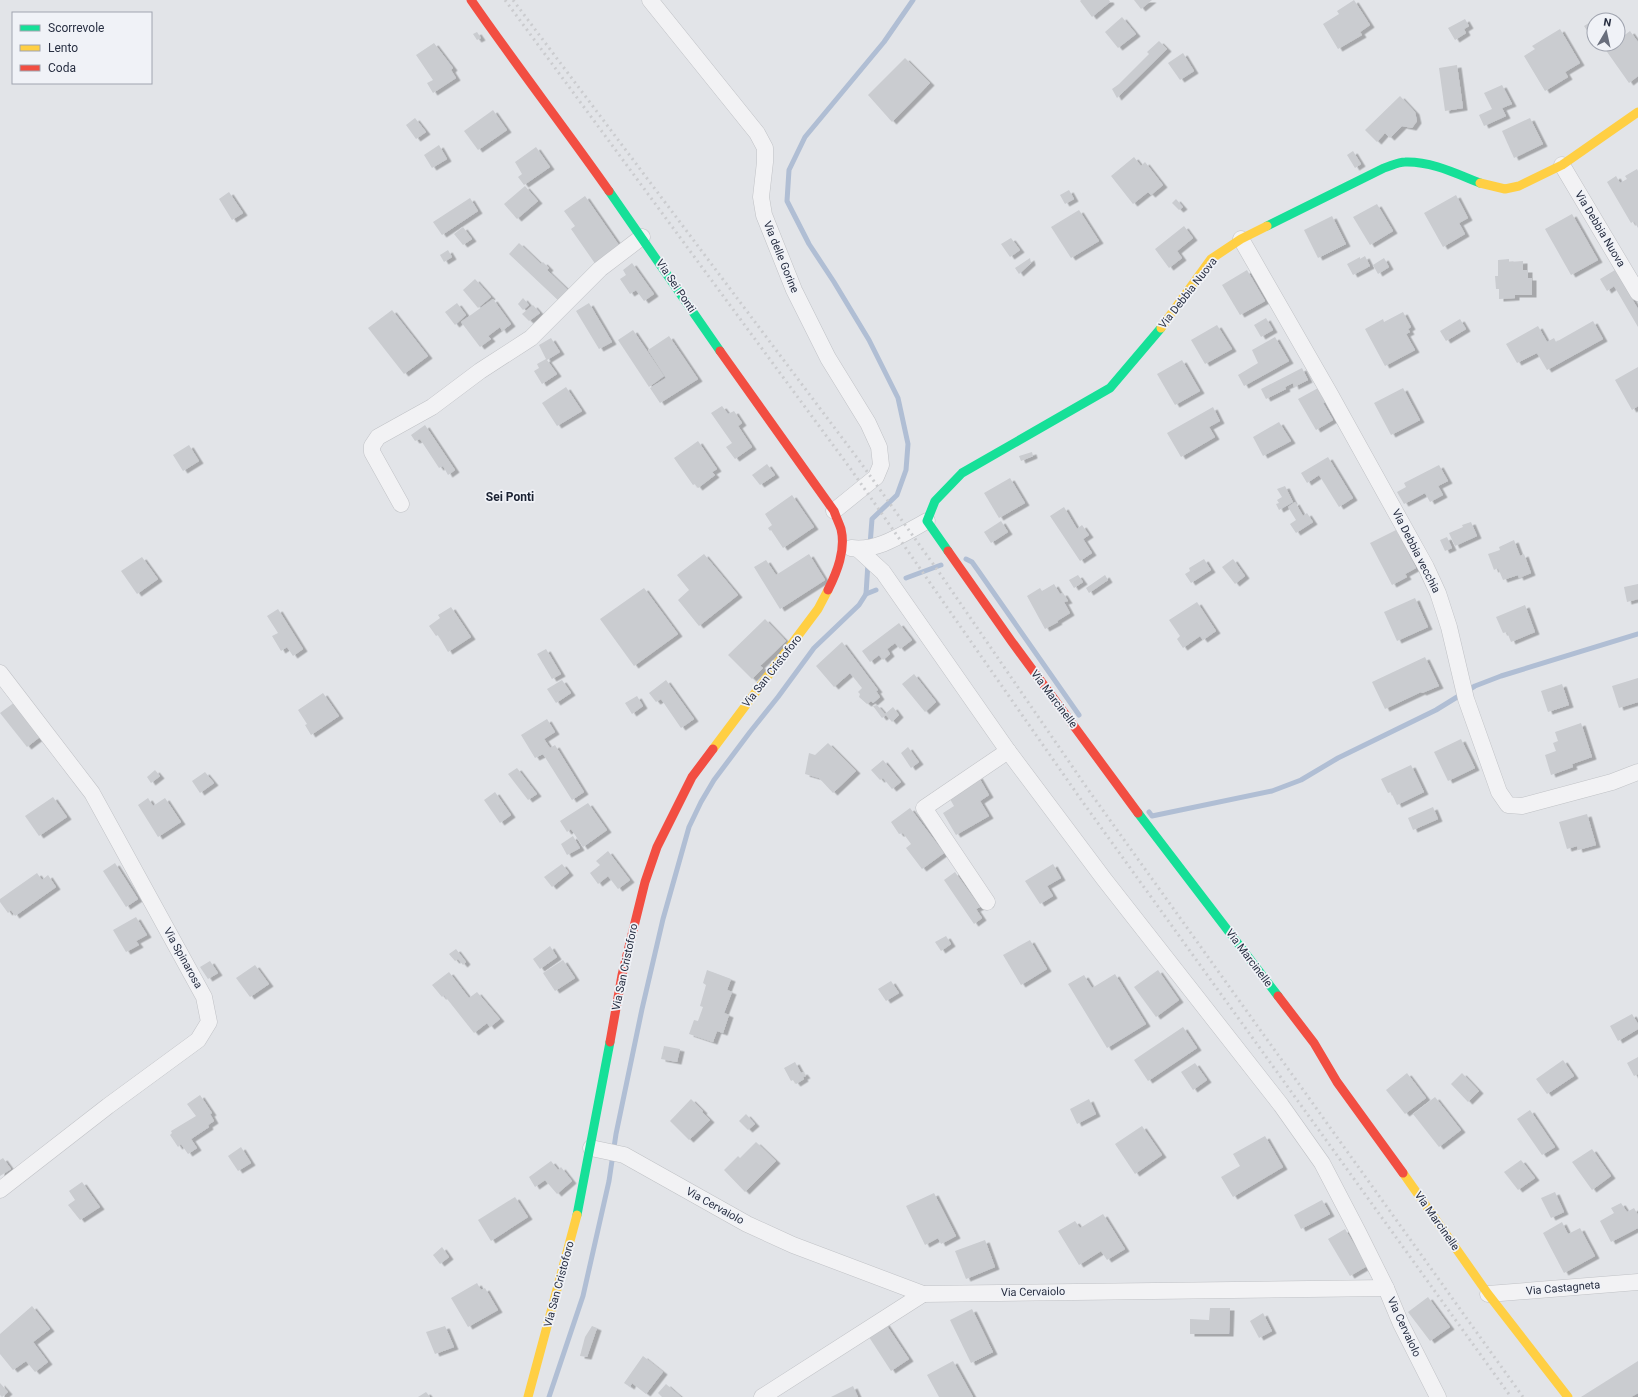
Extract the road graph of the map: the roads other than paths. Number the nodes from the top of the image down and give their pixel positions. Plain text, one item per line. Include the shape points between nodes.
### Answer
1 (471, 0) edge
2 (650, 0) edge
3 (1638, 112) edge
4 (1562, 165) junction
5 (642, 237) junction
6 (1241, 239) junction
7 (1638, 293) edge
8 (401, 504) dead end
9 (834, 512) junction
10 (927, 521) junction
11 (842, 546) junction
12 (858, 549) junction
13 (832, 585) joint
14 (0, 673) edge
15 (1008, 751) junction
16 (1638, 772) edge
17 (987, 902) dead end
18 (595, 1149) junction
19 (0, 1190) edge
20 (1638, 1282) edge
21 (1386, 1288) junction
22 (923, 1294) junction
23 (1488, 1294) junction
24 (528, 1397) edge
25 (762, 1397) edge
26 (1438, 1397) edge
27 (1568, 1397) edge

1 - 5 street, Via Sei Ponti
2 - 9 street, Via delle Gorine via 757,132 765,148 762,197 764,215 794,290 828,358 868,423 879,447 881,465 876,477
3 - 4 street, Via Debbia Nuova
4 - 6 street, Via Debbia Nuova via 1519,186 1505,189 1489,186 1438,167 1404,162 1384,168
4 - 7 street, Via Debbia Nuova
5 - 8 street via 600,269 531,338 480,371 432,407 378,437 372,446 372,452
5 - 9 street, Via Sei Ponti
6 - 10 street, Via Debbia Nuova via 1211,259 1167,321 1110,388 962,473 936,501
6 - 16 street, Via Debbia vecchia via 1426,567 1450,627 1464,694 1499,792 1508,805 1522,806 1612,782
9 - 11 street, Via Sei Ponti via 841,530
10 - 12 street via 886,543
10 - 23 street, Via Marcinelle via 1142,818 1314,1043 1337,1082
11 - 12 street
11 - 13 street, Via Sei Ponti
12 - 15 street via 883,572
13 - 18 street, Via San Cristoforo via 806,626 692,777 657,847 645,882 622,975
14 - 19 street, Via Spinarosa via 92,793 204,997 209,1022 198,1040
15 - 17 street via 924,808
15 - 21 street via 1318,1156
18 - 22 street, Via Cervaiolo via 624,1155 747,1224 793,1245
18 - 24 street, Via San Cristoforo
20 - 23 street, Via Castagneta
21 - 22 street, Via Cervaiolo
21 - 26 street, Via Cervaiolo
22 - 25 street
23 - 27 street, Via Marcinelle

